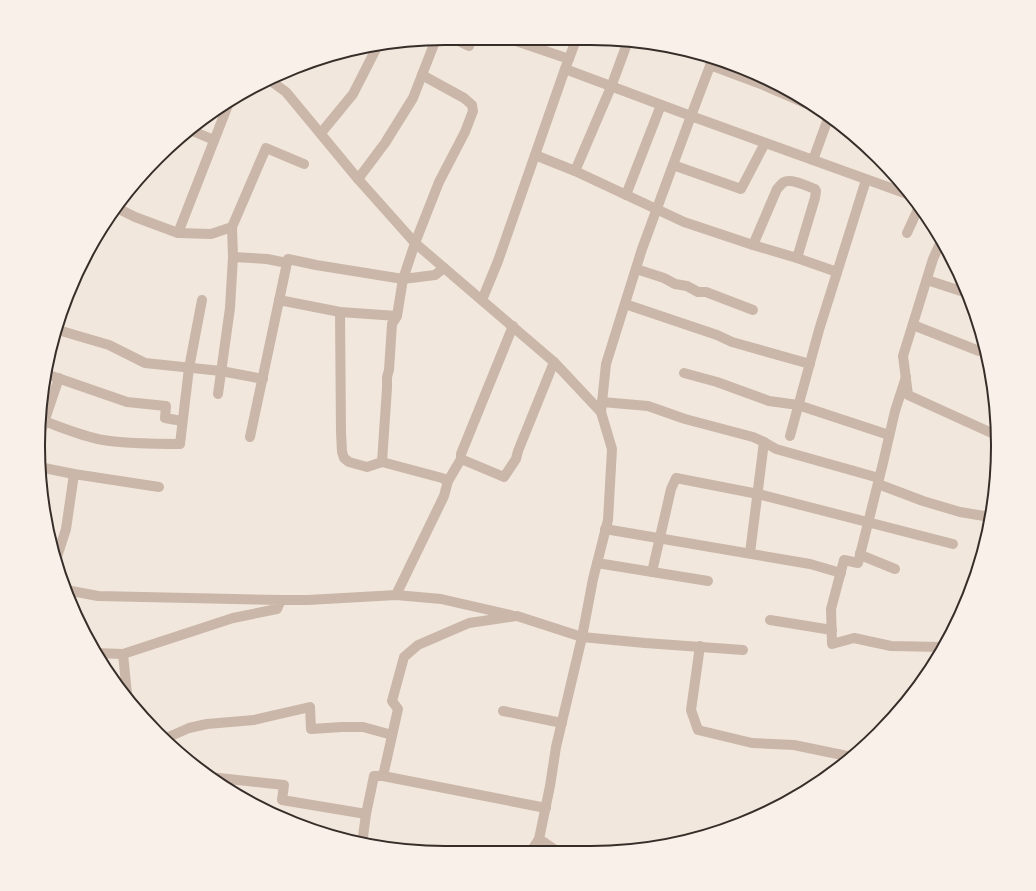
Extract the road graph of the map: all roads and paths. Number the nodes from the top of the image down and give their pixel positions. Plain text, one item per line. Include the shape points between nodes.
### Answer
1 (434, 45) edge
2 (528, 45) edge
3 (574, 45) edge
4 (626, 47) edge
5 (375, 52) edge
6 (569, 59) junction
7 (711, 64) edge
8 (565, 69) junction
9 (735, 72) edge
10 (422, 76) junction
11 (274, 83) edge
12 (612, 87) junction
13 (776, 90) edge
14 (661, 105) junction
15 (226, 110) edge
16 (691, 116) junction
17 (827, 122) edge
18 (196, 133) edge
19 (321, 134) junction
20 (214, 140) junction
21 (765, 143) junction
22 (535, 155) junction
23 (813, 160) junction
24 (304, 164) dead end
25 (673, 165) junction
26 (575, 171) junction
27 (358, 179) junction
28 (866, 180) junction
29 (900, 192) edge
30 (626, 195) junction
31 (657, 209) junction
32 (121, 211) edge
33 (916, 213) edge
34 (232, 227) junction
35 (178, 233) junction
36 (907, 233) dead end
37 (414, 243) junction
38 (753, 245) junction
39 (939, 249) edge
40 (233, 257) junction
41 (797, 258) junction
42 (288, 259) dead end
43 (444, 268) junction
44 (636, 269) junction
45 (837, 272) junction
46 (403, 279) junction
47 (927, 280) junction
48 (960, 291) edge
49 (202, 300) dead end
50 (279, 300) junction
51 (482, 300) junction
52 (625, 304) junction
53 (753, 310) dead end
54 (340, 312) junction
55 (397, 316) junction
56 (913, 324) junction
57 (512, 326) junction
58 (62, 331) edge
59 (979, 351) edge
60 (554, 362) junction
61 (810, 364) junction
62 (189, 368) junction
63 (221, 371) junction
64 (684, 373) dead end
65 (51, 376) edge
66 (906, 377) junction
67 (59, 378) junction
68 (263, 379) junction
69 (218, 394) dead end
70 (798, 405) junction
71 (602, 407) junction
72 (47, 411) edge
73 (182, 420) junction
74 (46, 422) edge
75 (990, 432) edge
76 (889, 435) junction
77 (790, 436) dead end
78 (250, 437) dead end
79 (764, 442) junction
80 (461, 459) junction
81 (382, 462) junction
82 (46, 468) edge
83 (74, 474) junction
84 (878, 481) junction
85 (448, 482) junction
86 (159, 487) dead end
87 (758, 494) junction
88 (985, 516) edge
89 (868, 522) junction
90 (606, 529) junction
91 (660, 538) junction
92 (953, 544) dead end
93 (59, 550) edge
94 (860, 553) junction
95 (750, 554) junction
96 (597, 563) junction
97 (895, 569) dead end
98 (652, 572) junction
99 (841, 573) junction
100 (708, 581) dead end
101 (72, 591) edge
102 (396, 595) junction
103 (282, 600) junction
104 (517, 616) junction
105 (770, 620) dead end
106 (832, 630) junction
107 (582, 637) junction
108 (700, 646) junction
109 (936, 647) edge
110 (743, 650) dead end
111 (103, 653) edge
112 (123, 654) junction
113 (126, 687) edge
114 (503, 711) dead end
115 (562, 723) junction
116 (392, 735) junction
117 (170, 736) edge
118 (844, 755) edge
119 (383, 776) junction
120 (222, 778) edge
121 (546, 808) junction
122 (366, 814) junction
123 (363, 837) edge
124 (539, 839) junction
125 (535, 846) edge
126 (549, 846) edge

1 - 10 street
2 - 6 street
3 - 6 street
4 - 12 street
5 - 19 street via 353,94
6 - 8 street
7 - 16 street
8 - 12 street
8 - 22 street
9 - 13 street
10 - 27 street via 405,111
10 - 37 street via 464,98 472,105 473,111 439,182
11 - 19 street via 286,92
12 - 14 street
12 - 26 street
14 - 16 street
14 - 30 street
15 - 20 street
16 - 21 street
16 - 25 street
17 - 23 street
18 - 20 street
19 - 27 street
20 - 35 street
21 - 23 street
21 - 25 street via 741,189
22 - 26 street
22 - 51 street
23 - 28 street
24 - 34 street via 266,148
25 - 31 street
26 - 30 street
27 - 37 street
28 - 29 street
28 - 45 street
30 - 31 street
31 - 38 street via 684,222
31 - 44 street
32 - 35 street
33 - 36 street
34 - 35 street via 211,234
34 - 40 street
37 - 43 street
37 - 46 street
38 - 41 street
38 - 41 street via 777,189 784,182 797,182 816,191
39 - 47 street
40 - 50 street via 287,263
40 - 63 street via 230,308
41 - 45 street
42 - 46 street
43 - 46 street via 435,275
43 - 51 street
44 - 52 street
44 - 53 street
45 - 61 street
46 - 55 street
47 - 48 street
47 - 56 street
49 - 62 street
50 - 54 street
50 - 68 street
51 - 57 street
52 - 61 street via 732,342
52 - 71 street via 606,364
54 - 55 street
54 - 81 street via 342,452 344,458 358,465 367,467
55 - 81 street via 392,324 389,370 386,377 388,388
56 - 59 street
56 - 66 street via 903,356
57 - 60 street
57 - 80 street
58 - 62 street via 109,345 145,363
60 - 71 street
60 - 80 street via 516,459 504,477
61 - 70 street
62 - 63 street
62 - 73 street
63 - 68 street
63 - 69 street
64 - 70 street via 769,401
65 - 67 street
66 - 75 street via 908,395
66 - 76 street
67 - 72 street
67 - 73 street via 128,402 166,406 165,418
68 - 78 street
70 - 76 street
70 - 77 street
71 - 79 street via 648,406
71 - 90 street via 612,449
73 - 74 street via 180,444 135,444 102,440
76 - 84 street
79 - 84 street via 776,449
79 - 87 street
80 - 85 street
81 - 85 street via 442,478
82 - 83 street
83 - 86 street
83 - 93 street via 66,529
84 - 88 street via 923,501
84 - 89 street
85 - 102 street via 444,496
87 - 89 street
87 - 91 street via 676,478
87 - 95 street
89 - 92 street
89 - 94 street
90 - 91 street
90 - 96 street
91 - 95 street
91 - 98 street
94 - 97 street
94 - 99 street via 858,563 844,560
95 - 99 street via 810,564
96 - 98 street
96 - 107 street
98 - 100 street
99 - 106 street via 831,609
101 - 103 street via 98,596
102 - 103 street
102 - 104 street via 441,600
103 - 112 street via 277,609 233,618
104 - 107 street
104 - 116 street via 469,623 418,645 404,657 392,701 398,709
105 - 106 street
106 - 109 street via 832,644 854,638 891,646
107 - 108 street via 645,644
107 - 115 street
108 - 110 street
108 - 118 street via 691,710 698,730 752,743 794,745
111 - 112 street
112 - 113 street
114 - 115 street
115 - 121 street
116 - 117 street via 363,727 311,729 310,707 254,720 207,724
116 - 119 street
119 - 121 street
119 - 122 street via 374,776
120 - 122 street via 284,785 282,800
121 - 124 street
122 - 123 street
124 - 125 street
124 - 126 street

